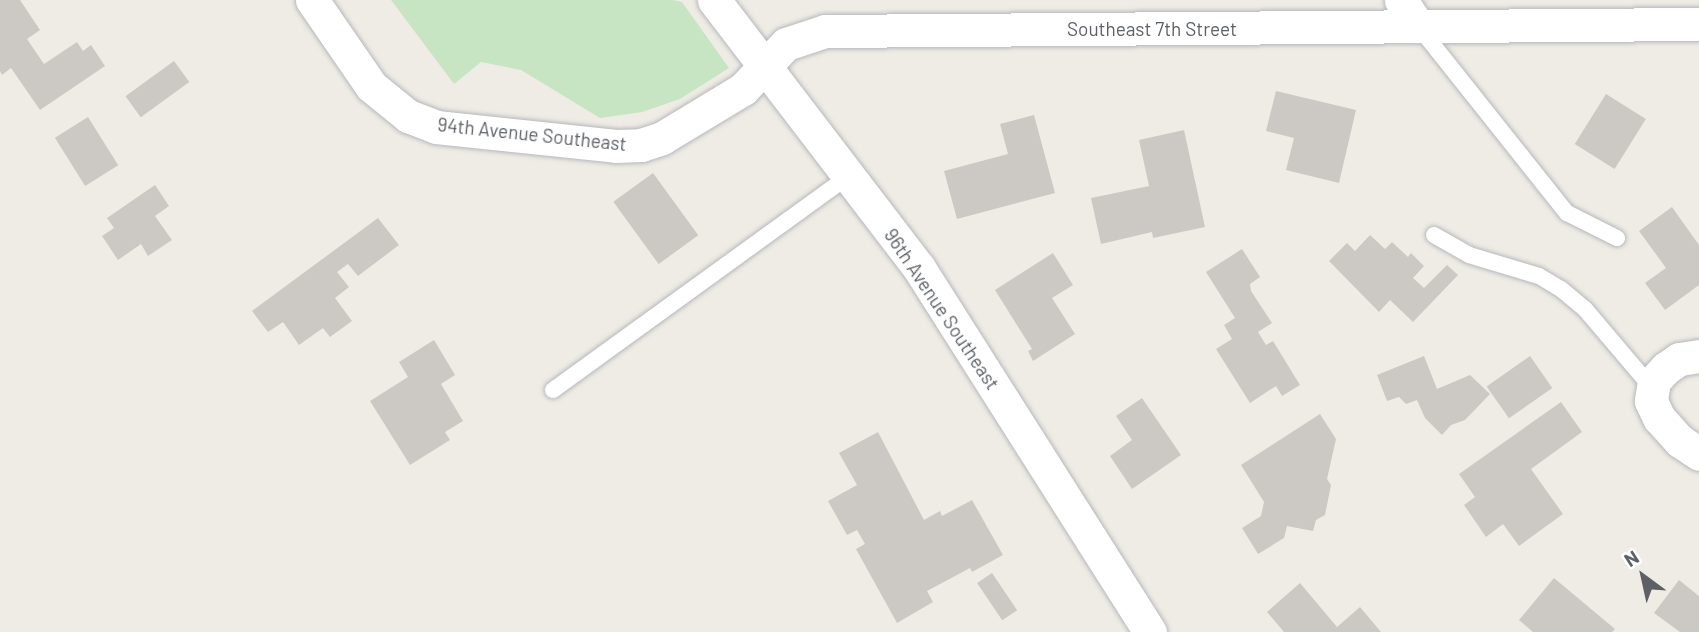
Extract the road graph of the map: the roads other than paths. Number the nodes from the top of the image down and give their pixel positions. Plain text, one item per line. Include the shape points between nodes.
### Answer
1 (312, 0) edge
2 (714, 0) edge
3 (1409, 13) edge
4 (1699, 24) edge
5 (765, 64) junction
6 (641, 145) joint
7 (850, 176) junction
8 (1434, 235) dead end
9 (1617, 238) dead end
10 (1699, 356) edge
11 (1653, 389) junction
12 (553, 390) dead end
13 (1699, 454) edge
14 (1150, 632) edge

1 - 6 street, 94th Avenue Southeast via 371,86 408,116 436,127
2 - 5 street, 96th Avenue Southeast
3 - 4 street, Southeast 7th Street
3 - 5 street, Southeast 7th Street via 825,31 786,44
3 - 9 lane via 1567,213
5 - 6 street, Southeast 7th Street via 733,95 662,138
5 - 7 street, 96th Avenue Southeast
7 - 12 lane
7 - 14 street, 96th Avenue Southeast via 919,268
8 - 11 lane via 1469,255 1539,276 1561,289 1585,309
10 - 11 street via 1679,359 1666,368
11 - 13 street via 1651,401 1659,418

